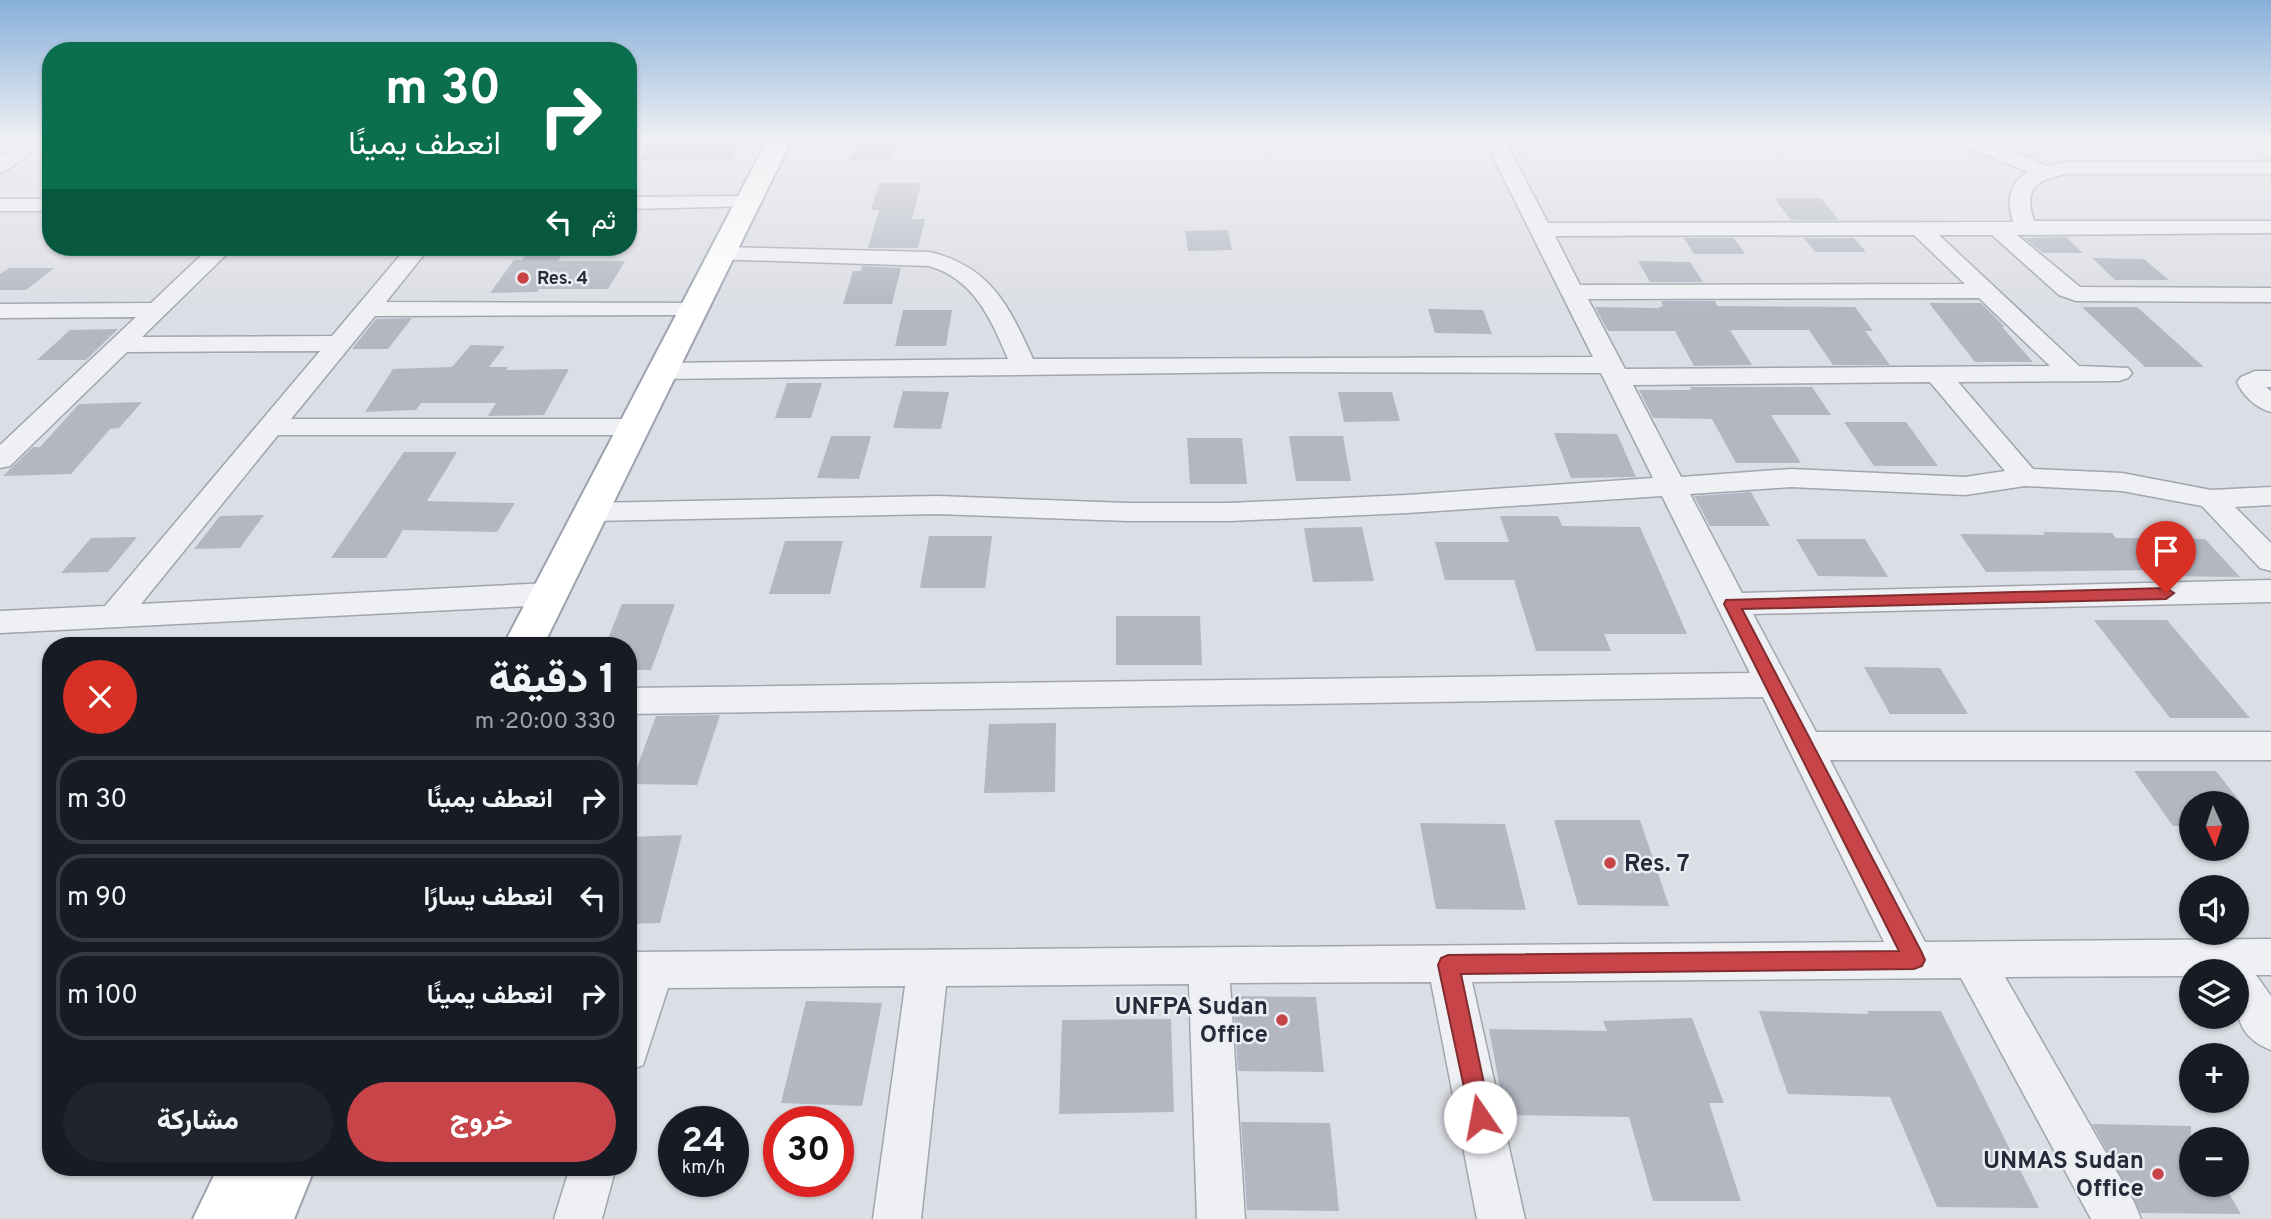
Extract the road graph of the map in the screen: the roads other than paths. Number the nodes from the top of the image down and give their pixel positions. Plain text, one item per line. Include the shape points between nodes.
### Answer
1 (752, 196) edge
2 (1523, 196) edge
3 (2020, 196) edge
4 (749, 202) junction
5 (637, 203) edge
6 (0, 205) edge
7 (42, 205) edge
8 (1918, 227) junction
9 (1996, 227) junction
10 (2025, 227) junction
11 (2271, 227) edge
12 (1540, 230) junction
13 (721, 254) junction
14 (213, 256) edge
15 (411, 256) edge
16 (1986, 291) junction
17 (1571, 292) junction
18 (2271, 295) edge
19 (692, 308) junction
20 (367, 309) junction
21 (156, 310) junction
22 (0, 311) edge
23 (338, 343) junction
24 (120, 345) junction
25 (1024, 368) junction
26 (660, 371) junction
27 (1611, 371) junction
28 (2119, 373) dead end
29 (1937, 374) junction
30 (2073, 374) junction
31 (2271, 379) edge
32 (2271, 404) edge
33 (269, 427) junction
34 (633, 427) junction
35 (0, 433) edge
36 (28, 433) junction
37 (0, 460) edge
38 (2025, 477) junction
39 (1670, 485) junction
40 (2271, 496) edge
41 (2211, 499) junction
42 (592, 512) junction
43 (2271, 561) edge
44 (2271, 591) edge
45 (549, 594) junction
46 (1732, 604) junction
47 (113, 617) junction
48 (0, 622) edge
49 (528, 637) edge
50 (1773, 685) junction
51 (637, 701) edge
52 (1804, 746) junction
53 (2271, 747) edge
54 (2271, 957) edge
55 (1972, 958) junction
56 (1914, 960) junction
57 (2249, 964) edge
58 (928, 965) junction
59 (1448, 965) junction
60 (1209, 967) junction
61 (2179, 968) edge
62 (641, 970) edge
63 (637, 995) edge
64 (2249, 999) edge
65 (2271, 1030) edge
66 (244, 1176) edge
67 (283, 1176) edge
68 (590, 1176) edge
69 (222, 1219) edge
70 (265, 1219) edge
71 (578, 1219) edge
72 (897, 1219) edge
73 (1221, 1219) edge
74 (1501, 1219) edge
75 (2117, 1219) edge

1 - 4 main road
2 - 12 street
3 - 10 street via 2017,205
4 - 5 street
4 - 13 main road
6 - 7 street
8 - 9 street
8 - 12 street
8 - 16 street
9 - 10 street
9 - 18 street via 2076,294
10 - 11 street
12 - 17 street
13 - 19 main road
13 - 25 street via 947,262 980,285 998,309
14 - 21 street
15 - 20 street
16 - 17 street
16 - 30 street
17 - 27 street
19 - 20 street
19 - 26 main road
20 - 23 street
21 - 22 street
21 - 24 street
23 - 24 street
23 - 33 street
24 - 36 street
25 - 26 street
25 - 27 street via 1268,364
26 - 34 main road
27 - 29 street
27 - 39 street
28 - 30 street
29 - 30 street
29 - 38 street
31 - 32 street via 2250,382
33 - 34 street
33 - 47 street
34 - 42 main road
35 - 36 street
36 - 37 street
38 - 39 street via 1965,486 1791,478
38 - 41 street via 2122,482
39 - 42 street via 1230,512 937,505
39 - 46 street
40 - 41 street
41 - 43 street
42 - 45 main road
44 - 46 street
45 - 47 street
45 - 49 main road
46 - 50 street
47 - 48 street
50 - 51 street
50 - 52 street
52 - 53 street
52 - 56 street
54 - 57 street
55 - 56 street
55 - 61 street
55 - 75 street
56 - 59 street
58 - 60 street
58 - 62 street
58 - 72 street
59 - 60 street
59 - 74 street
60 - 73 street
62 - 63 street
64 - 65 street
66 - 69 main road
67 - 70 main road
68 - 71 street

